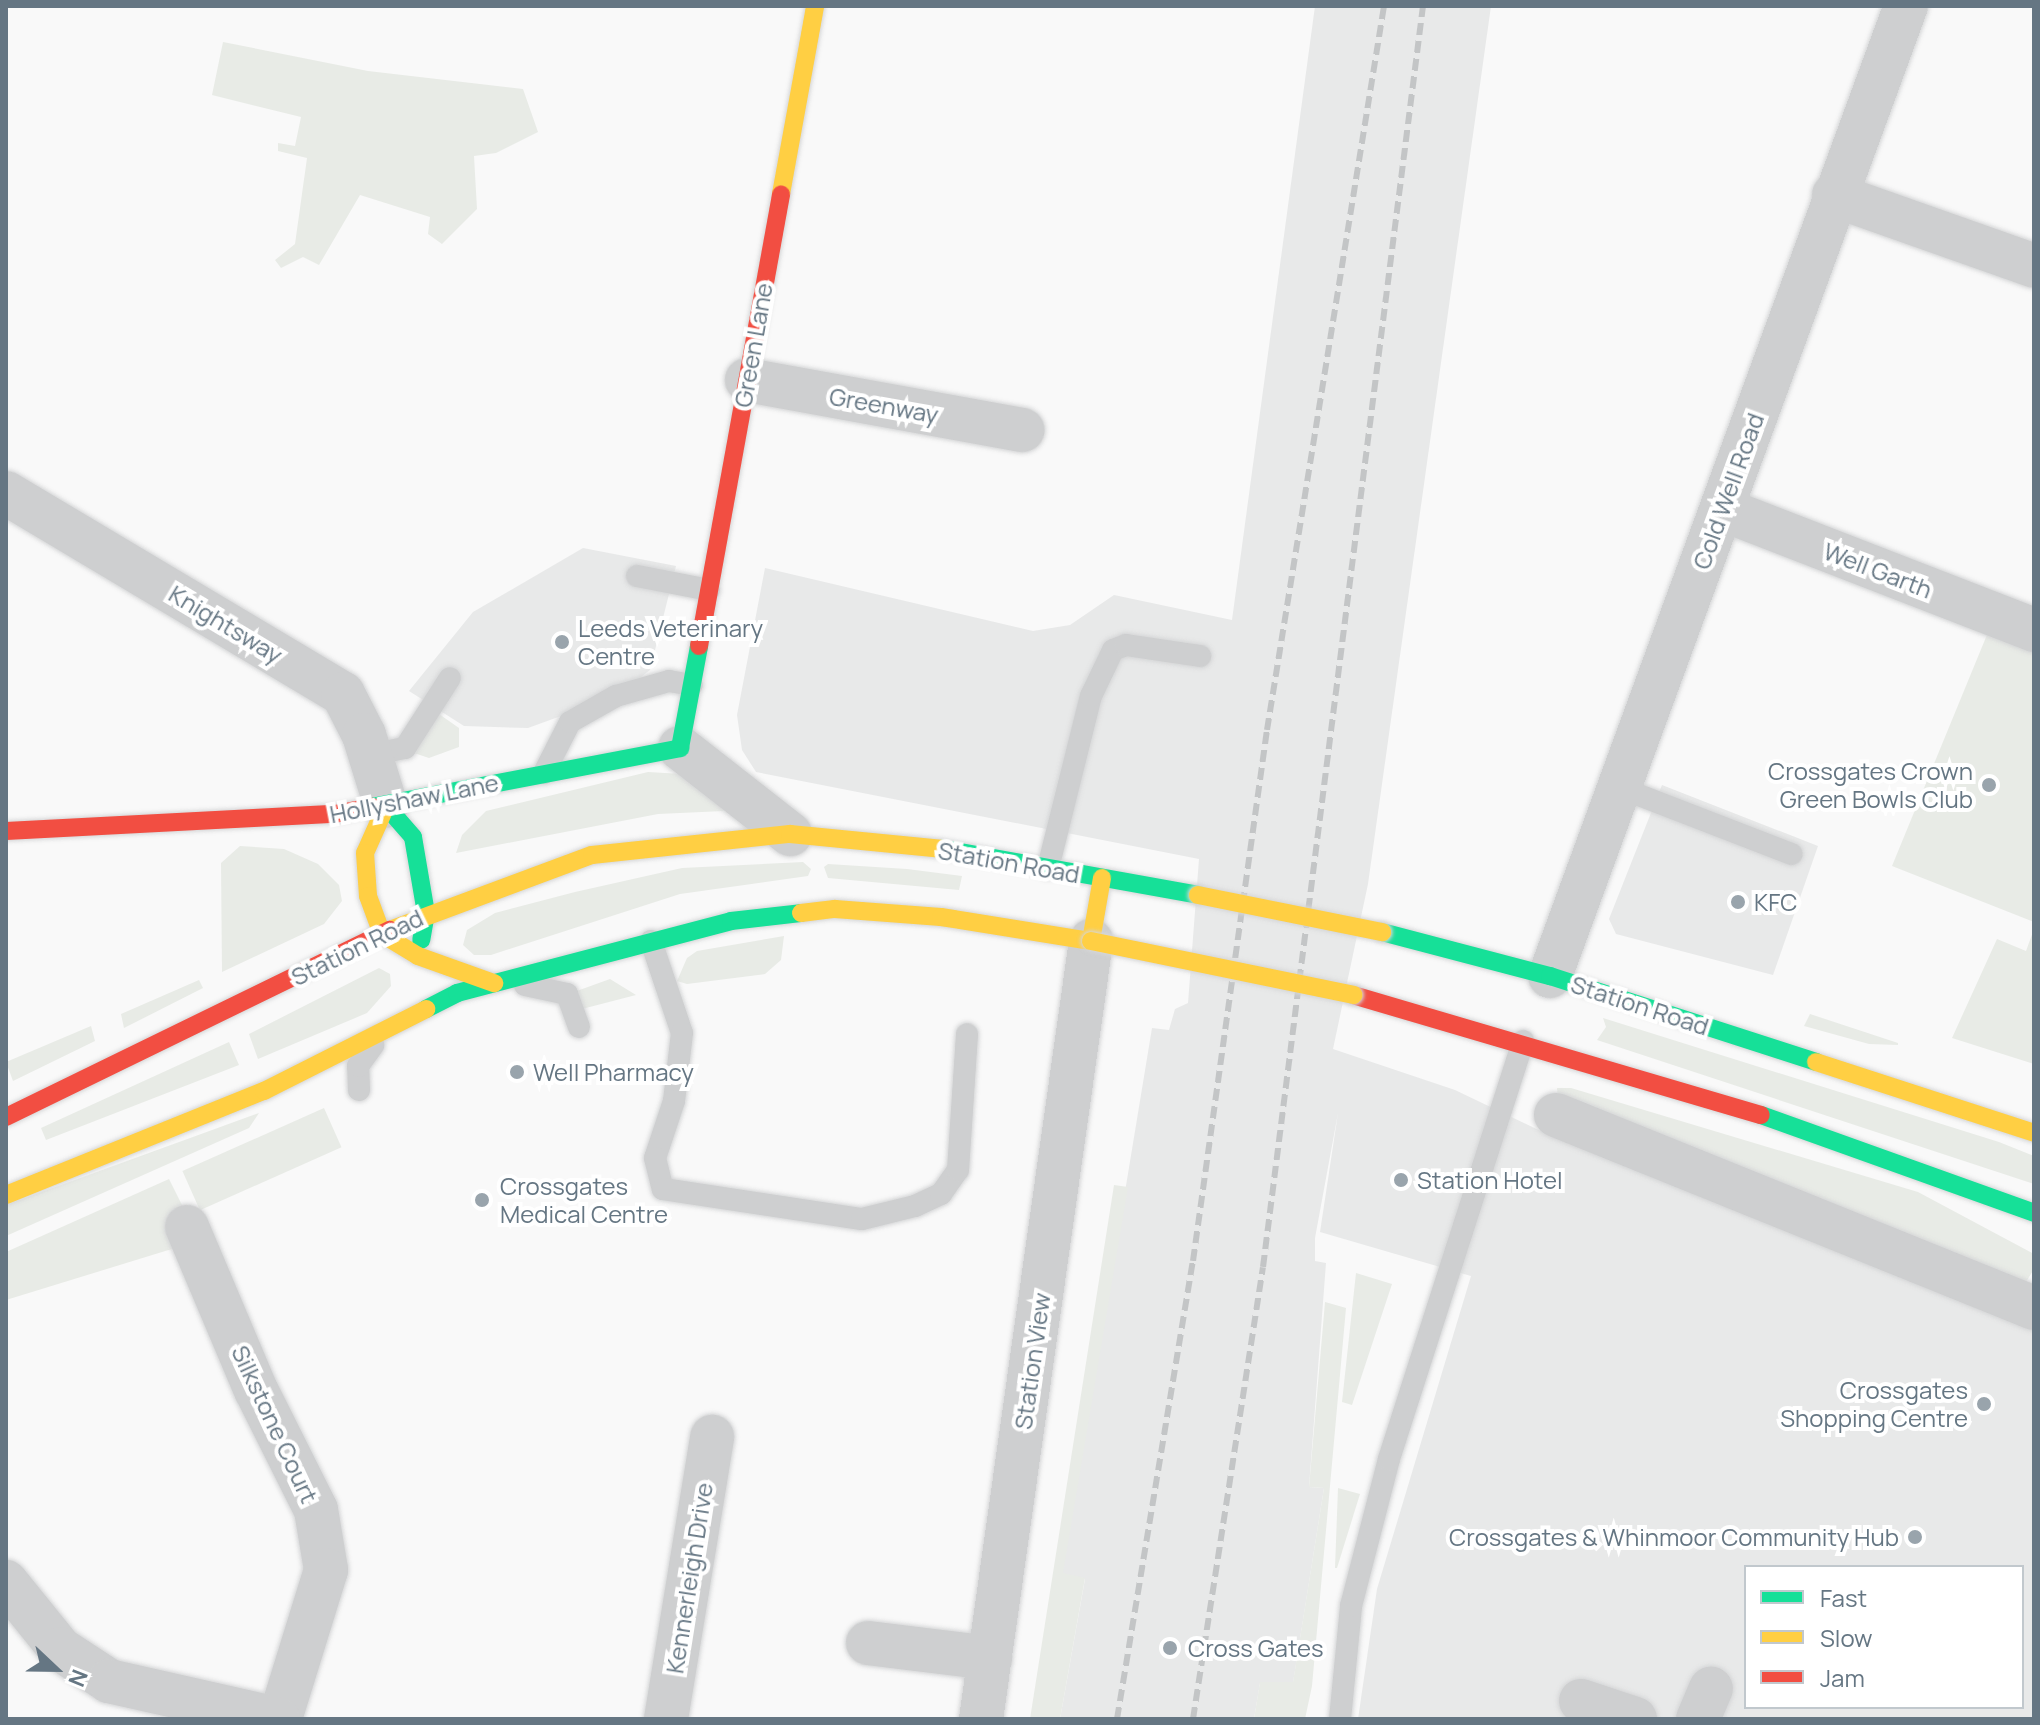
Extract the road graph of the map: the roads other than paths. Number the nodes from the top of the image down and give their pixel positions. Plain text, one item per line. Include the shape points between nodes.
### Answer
1 (815, 6) edge
2 (1906, 6) edge
3 (1834, 195) junction
4 (2034, 266) edge
5 (747, 380) junction
6 (1022, 430) dead end
7 (6, 493) edge
8 (1722, 509) junction
9 (637, 576) dead end
10 (709, 590) junction
11 (2034, 630) edge
12 (1200, 656) dead end
13 (450, 678) dead end
14 (692, 685) junction
15 (680, 748) junction
16 (371, 755) junction
17 (544, 773) junction
18 (1618, 787) junction
19 (386, 806) junction
20 (6, 831) edge
21 (790, 834) junction
22 (1792, 854) dead end
23 (1048, 868) junction
24 (1102, 878) junction
25 (426, 913) junction
26 (382, 934) junction
27 (651, 941) junction
28 (1091, 941) junction
29 (415, 963) junction
30 (1547, 982) junction
31 (494, 983) junction
32 (403, 997) dead end
33 (393, 1023) junction
34 (579, 1027) dead end
35 (967, 1034) dead end
36 (1526, 1034) junction
37 (359, 1090) dead end
38 (1556, 1115) dead end
39 (6, 1117) edge
40 (2034, 1133) edge
41 (6, 1195) edge
42 (2034, 1213) edge
43 (187, 1227) dead end
44 (2034, 1308) edge
45 (712, 1437) dead end
46 (6, 1582) edge
47 (868, 1643) dead end
48 (990, 1658) junction
49 (1581, 1701) dead end
50 (279, 1719) edge
51 (666, 1719) edge
52 (981, 1719) edge
53 (1340, 1719) edge
54 (1635, 1719) edge

1 - 5 main road, Green Lane
2 - 3 street, Cold Well Road
3 - 4 street
3 - 8 street, Cold Well Road
5 - 6 street, Greenway
5 - 10 main road, Green Lane
7 - 16 street, Knightsway via 343,694
8 - 11 street, Well Garth
8 - 18 street, Cold Well Road
9 - 10 lane
10 - 14 main road, Green Lane
12 - 23 lane via 1126,645 1113,650 1091,696
13 - 16 lane via 405,748
14 - 15 main road, Green Lane
14 - 17 lane via 669,681 616,696 570,722
15 - 17 main road, Hollyshaw Lane
15 - 21 street
16 - 19 street, Knightsway
17 - 19 main road, Hollyshaw Lane
18 - 22 lane
18 - 30 street, Cold Well Road
19 - 20 main road, Hollyshaw Lane via 274,819
19 - 25 main road via 413,837
19 - 26 main road via 365,853 368,896
21 - 23 main road, Station Road via 953,850
21 - 25 main road, Station Road via 592,855
23 - 24 main road, Station Road
24 - 28 main road
24 - 30 main road, Station Road, bridge via 1382,932
25 - 26 main road, Station Road
25 - 29 main road
26 - 29 main road
26 - 39 main road, Station Road
27 - 28 main road via 731,921 835,909 941,917
27 - 31 main road
27 - 35 lane via 682,1033 674,1101 655,1158 663,1189 862,1219 941,1194 958,1170
28 - 36 main road, bridge
28 - 48 street, Station View
29 - 31 main road
30 - 40 main road, Station Road
31 - 33 main road via 457,993
31 - 34 lane via 542,986 567,994
32 - 33 main road
33 - 37 lane via 358,1066
33 - 41 main road via 264,1091
36 - 42 main road
36 - 53 lane via 1389,1459 1351,1606
38 - 44 street
43 - 50 street, Silkstone Court via 256,1390 316,1510 326,1570
45 - 51 street, Kennerleigh Drive
46 - 50 street via 60,1649 109,1681
47 - 48 street
48 - 52 street, Station View
49 - 54 street

